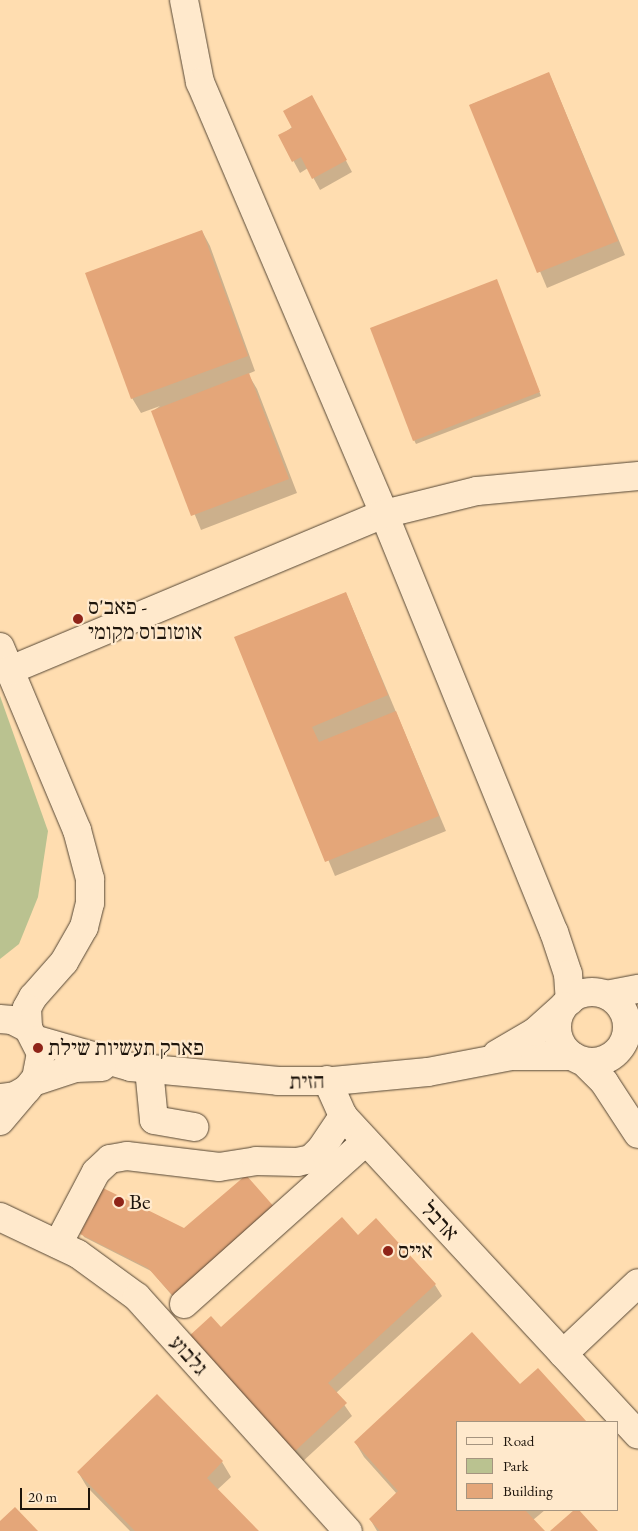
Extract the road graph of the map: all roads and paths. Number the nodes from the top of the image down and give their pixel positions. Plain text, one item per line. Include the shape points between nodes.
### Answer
1 (184, 0) edge
2 (638, 476) edge
3 (384, 514) junction
4 (4, 659) edge
5 (554, 932) junction
6 (42, 987) junction
7 (638, 988) edge
8 (603, 994) junction
9 (567, 1004) junction
10 (0, 1018) edge
11 (628, 1031) edge
12 (33, 1034) junction
13 (578, 1059) junction
14 (481, 1062) junction
15 (140, 1068) junction
16 (327, 1080) junction
17 (30, 1085) junction
18 (0, 1098) edge
19 (343, 1116) junction
20 (0, 1121) edge
21 (633, 1126) edge
22 (194, 1127) dead end
23 (366, 1141) junction
24 (0, 1217) edge
25 (58, 1244) junction
26 (638, 1284) edge
27 (184, 1304) dead end
28 (563, 1354) junction
29 (638, 1435) edge
30 (348, 1531) edge

1 - 3 street via 200,82
2 - 3 street via 477,491
3 - 4 street
3 - 5 street
4 - 6 street via 77,830 90,879 90,903 75,947
5 - 8 street via 576,967
5 - 9 street via 568,974
6 - 10 street via 20,1007
6 - 12 street via 27,1008
7 - 8 street
8 - 9 street via 588,992
8 - 11 street via 620,1006
9 - 13 street via 557,1029 564,1048
9 - 14 street, הזית via 535,1032
10 - 12 street, הזית via 12,1020
11 - 13 street via 596,1062
11 - 21 street via 619,1086
12 - 15 street, הזית
12 - 17 street via 41,1053 40,1066
13 - 14 street, הזית via 529,1055
13 - 21 street via 604,1082
14 - 16 street, הזית via 428,1072
15 - 16 street, הזית via 278,1081
15 - 17 street, הזית via 75,1068
15 - 22 street via 154,1120
16 - 19 street, ארבל
17 - 18 street, הזית via 15,1096
17 - 20 street
19 - 23 street, ארבל
19 - 25 street via 321,1149 311,1159 297,1162 256,1161 219,1167 126,1156 110,1159 96,1172
23 - 27 street
23 - 28 street, ארבל
24 - 25 street, גלבוע
25 - 30 street, גלבוע via 104,1270 137,1297
26 - 28 street
28 - 29 street, ארבל

